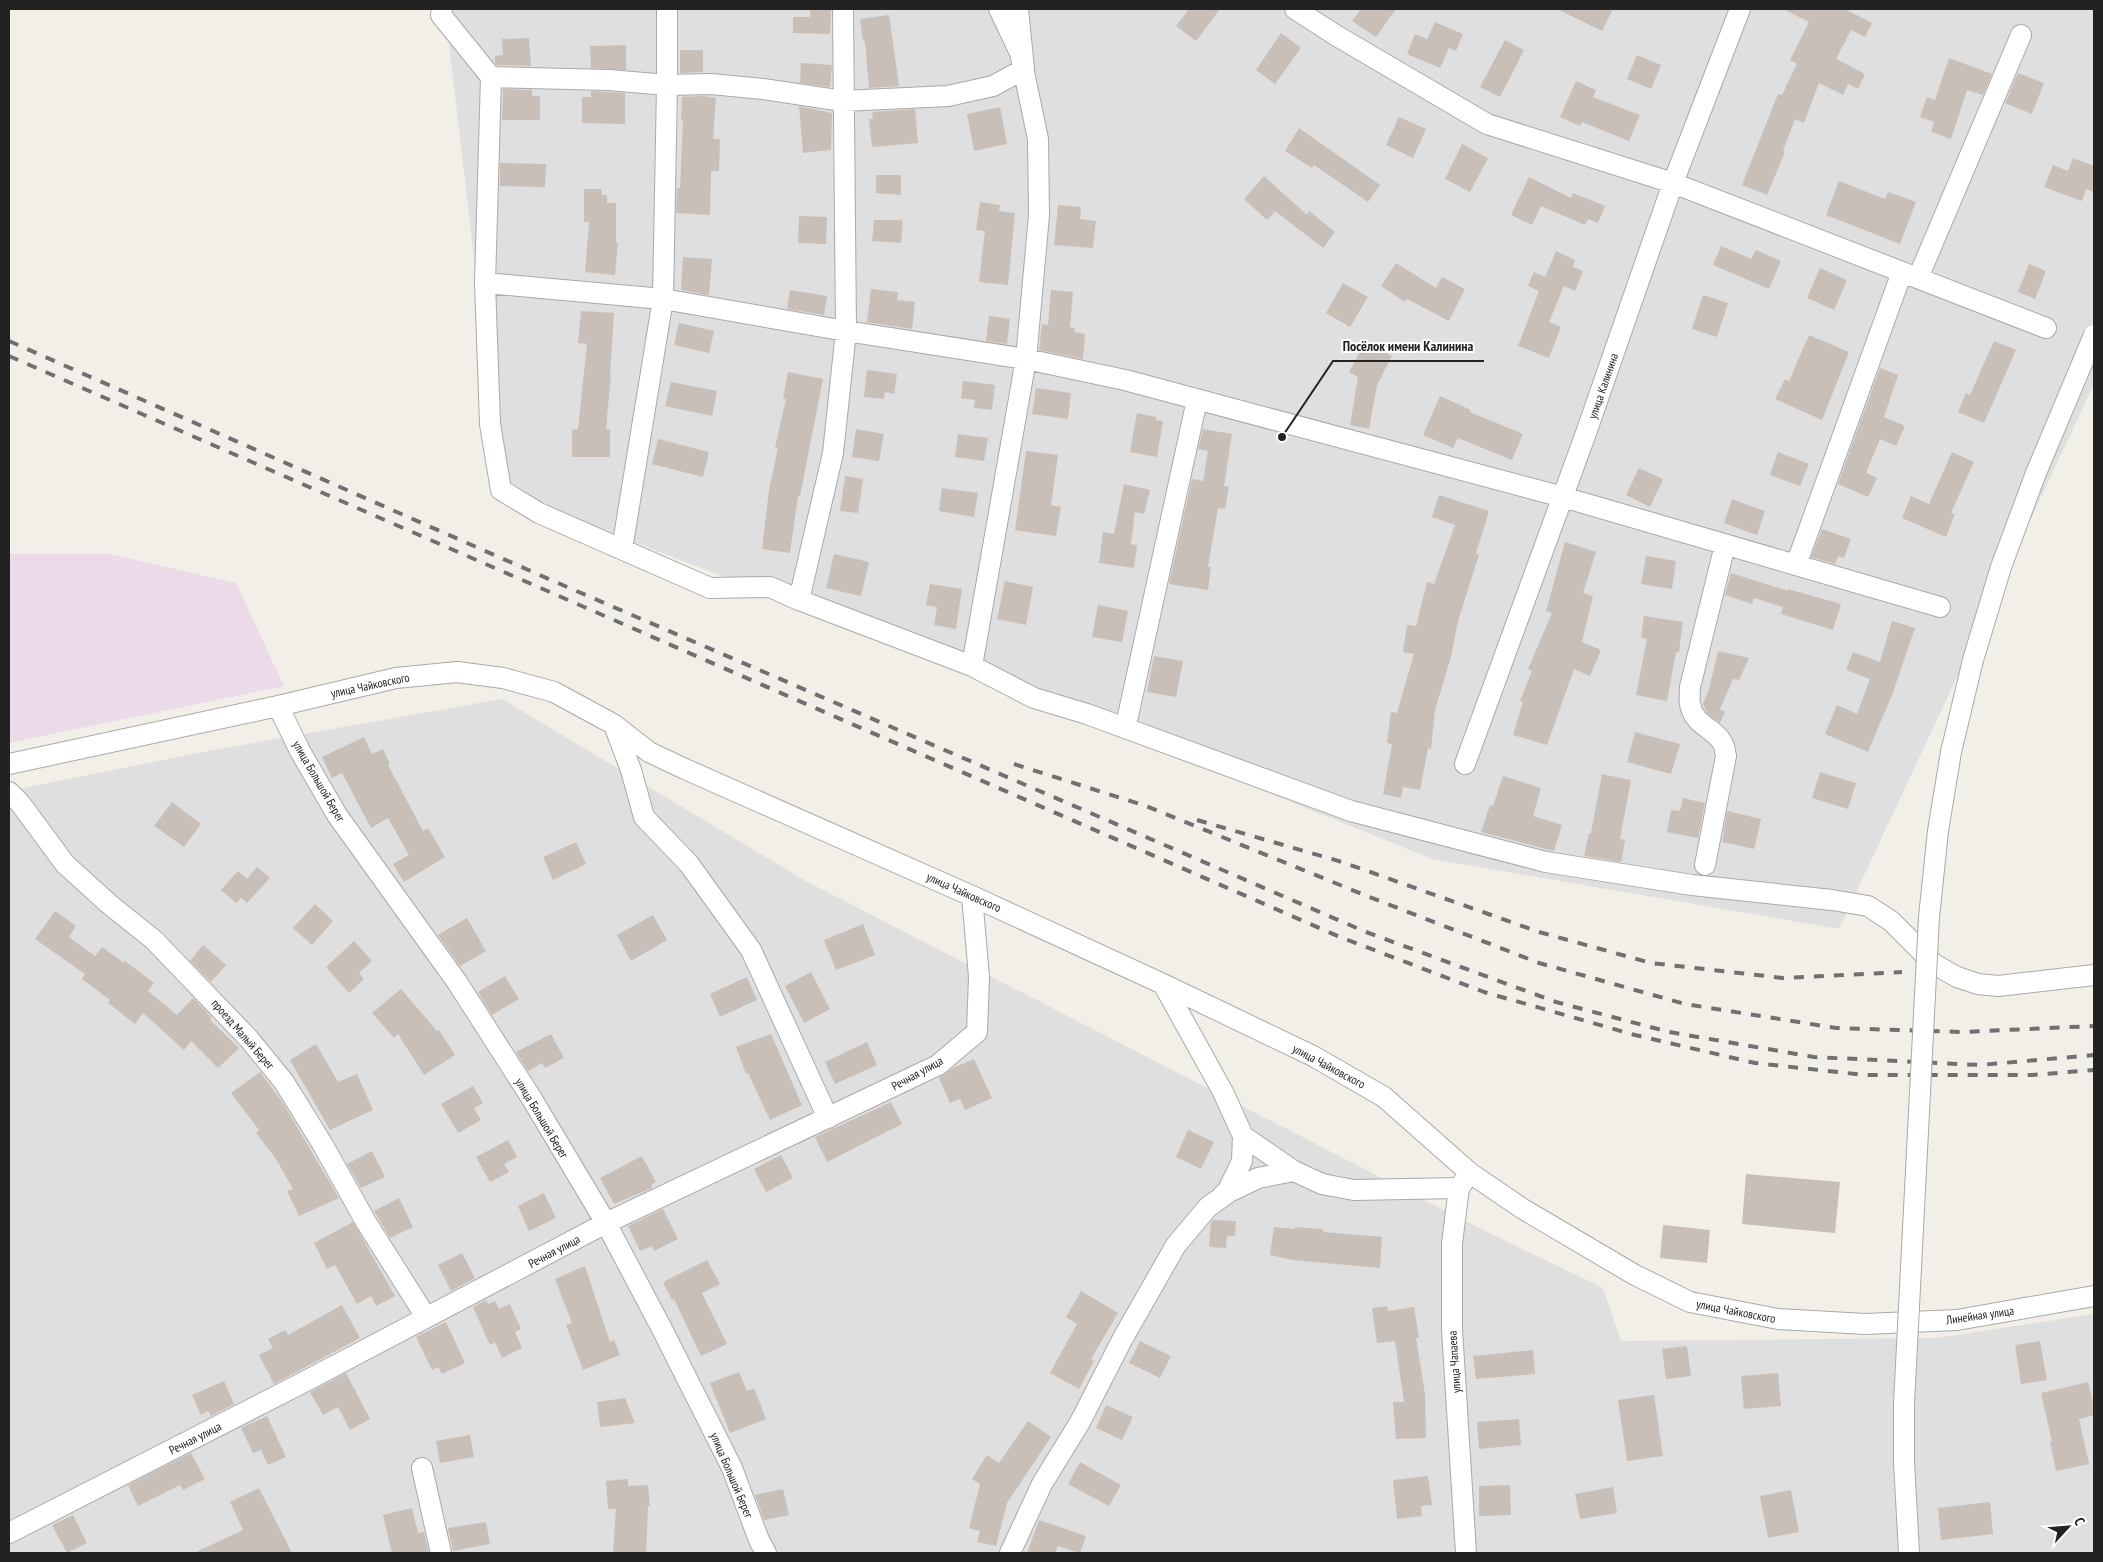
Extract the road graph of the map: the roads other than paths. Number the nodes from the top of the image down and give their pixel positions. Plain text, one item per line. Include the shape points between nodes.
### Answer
1 (442, 9) edge
2 (667, 9) edge
3 (843, 9) edge
4 (999, 9) edge
5 (1018, 9) edge
6 (1295, 9) edge
7 (1740, 9) edge
8 (2021, 35) dead end
9 (1024, 69) junction
10 (491, 78) junction
11 (668, 84) junction
12 (843, 101) junction
13 (1673, 183) junction
14 (1910, 275) junction
15 (486, 283) junction
16 (663, 299) junction
17 (2046, 328) dead end
18 (846, 331) junction
19 (2094, 335) edge
20 (1026, 359) junction
21 (1197, 400) junction
22 (1563, 496) junction
23 (1725, 545) junction
24 (622, 549) junction
25 (1796, 565) junction
26 (799, 600) junction
27 (1940, 607) dead end
28 (972, 666) junction
29 (278, 706) junction
30 (1128, 716) dead end
31 (613, 724) junction
32 (9, 764) edge
33 (1465, 764) dead end
34 (9, 792) edge
35 (1705, 865) dead end
36 (972, 896) junction
37 (2094, 975) edge
38 (1163, 984) junction
39 (828, 1118) junction
40 (1243, 1136) junction
41 (1294, 1171) junction
42 (1464, 1181) junction
43 (1208, 1207) junction
44 (606, 1223) junction
45 (2094, 1296) edge
46 (426, 1317) junction
47 (1865, 1324) joint
48 (422, 1468) dead end
49 (9, 1533) edge
50 (441, 1553) edge
51 (766, 1553) edge
52 (1010, 1553) edge
53 (1466, 1553) edge
54 (1909, 1553) edge

1 - 10 street via 441,15
2 - 11 street
3 - 12 street
4 - 9 street
5 - 9 street
6 - 13 street via 1487,124
7 - 13 street, улица Калинина
8 - 14 street
9 - 12 street via 993,86 948,96
9 - 20 street via 1038,138 1039,206
10 - 11 street
10 - 15 street
11 - 12 street via 763,89
11 - 16 street
12 - 18 street
13 - 14 street
13 - 22 street, улица Калинина
14 - 17 street
14 - 25 street
15 - 16 street
15 - 24 street via 490,424 500,490 539,513
16 - 18 street
16 - 24 street
18 - 20 street
18 - 26 street via 833,453
19 - 54 street, bridge via 2001,567 1973,660 1951,752 1938,831 1929,927 1904,1404
20 - 21 street via 1125,380
20 - 28 street
21 - 22 street
21 - 30 street
22 - 23 street
22 - 33 street, улица Калинина
23 - 25 street
23 - 35 street via 1690,688 1694,716 1723,744 1726,756
24 - 26 street via 710,588 770,587
25 - 27 street
26 - 28 street
28 - 37 street via 1034,698 1087,714 1351,811 1546,862 1692,885 1868,906 1891,920 1934,964 1978,984 1998,986
29 - 31 street, улица Чайковского via 396,678 457,672 503,678 554,692
29 - 32 street, улица Чайковского
29 - 44 street, улица Большой Берег via 300,752 337,815 457,982
31 - 36 street, улица Чайковского via 649,752 684,769
31 - 39 street via 644,817 689,864 751,950
34 - 46 street, проезд Малый Берег via 65,864 154,940 243,1032 284,1082
36 - 38 street, улица Чайковского
36 - 39 street, Речная улица via 978,977 977,1032 938,1065
38 - 40 street
38 - 42 street, улица Чайковского via 1349,1075 1384,1097
39 - 44 street, Речная улица
40 - 41 street
40 - 43 street via 1242,1161 1228,1190
41 - 42 street via 1322,1184 1354,1190
41 - 43 street via 1258,1178 1228,1192
42 - 47 street, улица Чайковского via 1523,1209 1635,1275 1690,1302 1778,1319
42 - 53 street, улица Чапаева via 1452,1242 1452,1329
43 - 52 street via 1176,1246 1127,1330 1080,1422 1042,1484
44 - 46 street, Речная улица
44 - 51 street, улица Большой Берег via 732,1468
45 - 47 street, Линейная улица via 1957,1320
46 - 49 street, Речная улица
48 - 50 street

